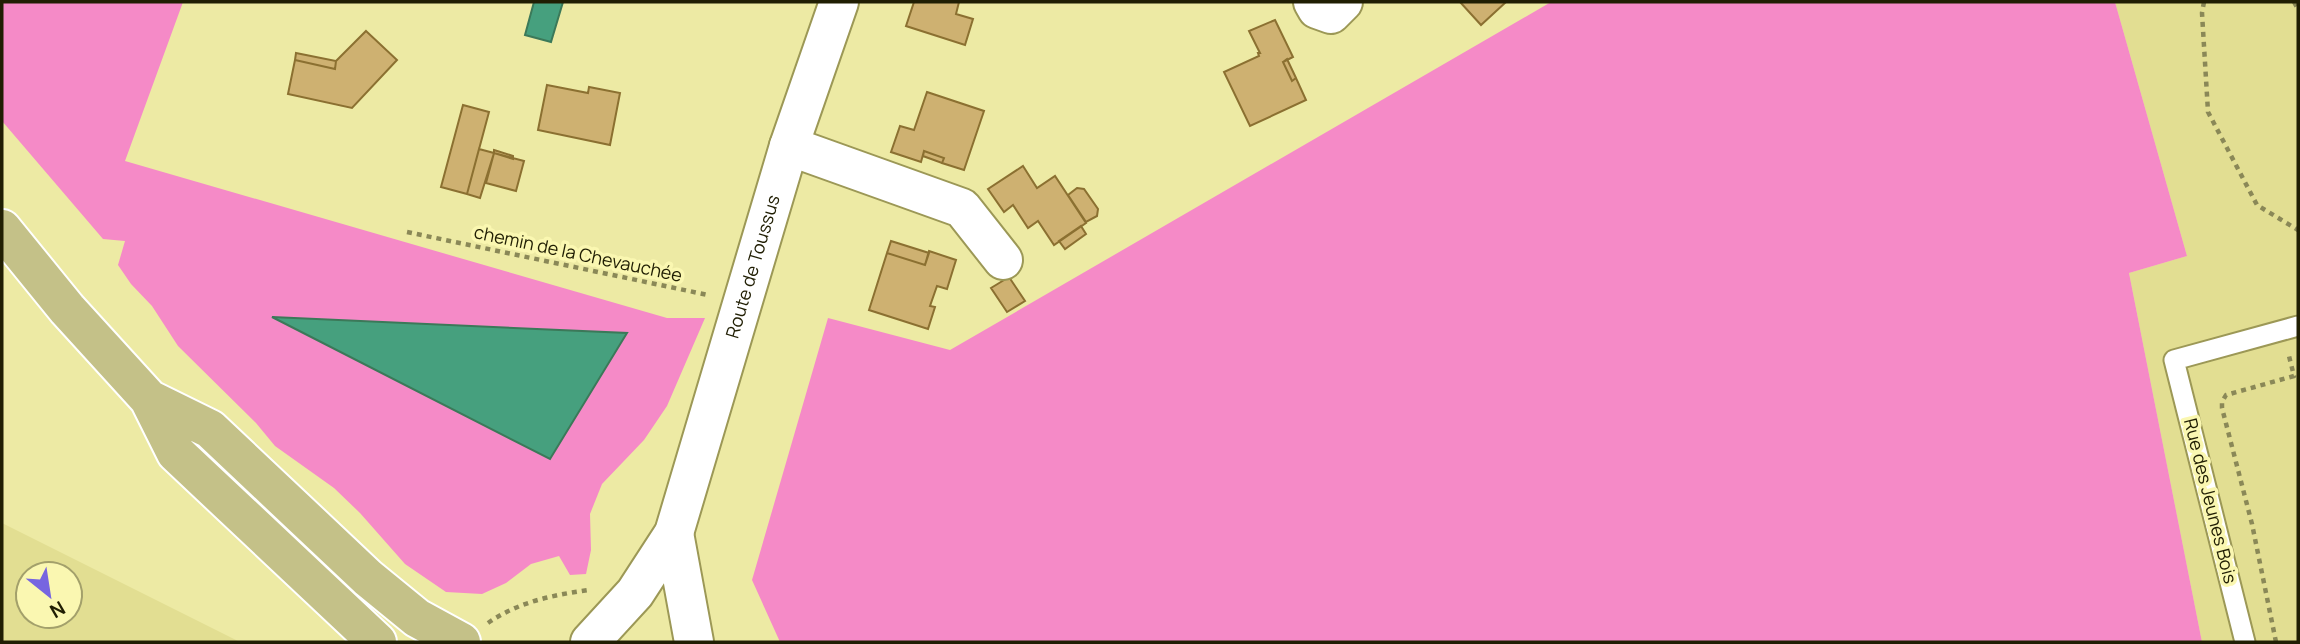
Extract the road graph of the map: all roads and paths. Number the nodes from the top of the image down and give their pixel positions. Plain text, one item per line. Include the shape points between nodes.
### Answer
1 (839, 2) edge
2 (2204, 2) edge
3 (2294, 2) edge
4 (2298, 9) edge
5 (789, 146) junction
6 (2, 229) edge
7 (2298, 229) edge
8 (407, 232) dead end
9 (1003, 260) dead end
10 (744, 303) junction
11 (2298, 327) edge
12 (2287, 347) dead end
13 (149, 399) junction
14 (674, 533) junction
15 (377, 642) edge
16 (461, 642) edge
17 (590, 642) edge
18 (694, 642) edge
19 (2245, 642) edge
20 (2276, 642) edge

1 - 5 street, Route de Toussus
2 - 7 path via 2208,112 2257,205
3 - 4 path
5 - 9 street via 962,208
5 - 10 street, Route de Toussus
6 - 13 main road
8 - 10 path, chemin de la Chevauchée
10 - 14 street, Route de Toussus
11 - 19 lane, Rue des Jeunes Bois via 2174,360
12 - 20 path via 2294,376 2226,395 2222,402
13 - 15 main road via 176,453
13 - 16 main road via 210,429 368,578 417,618
14 - 17 street, Route de Toussus via 635,593
14 - 18 street, Route de Toussus

